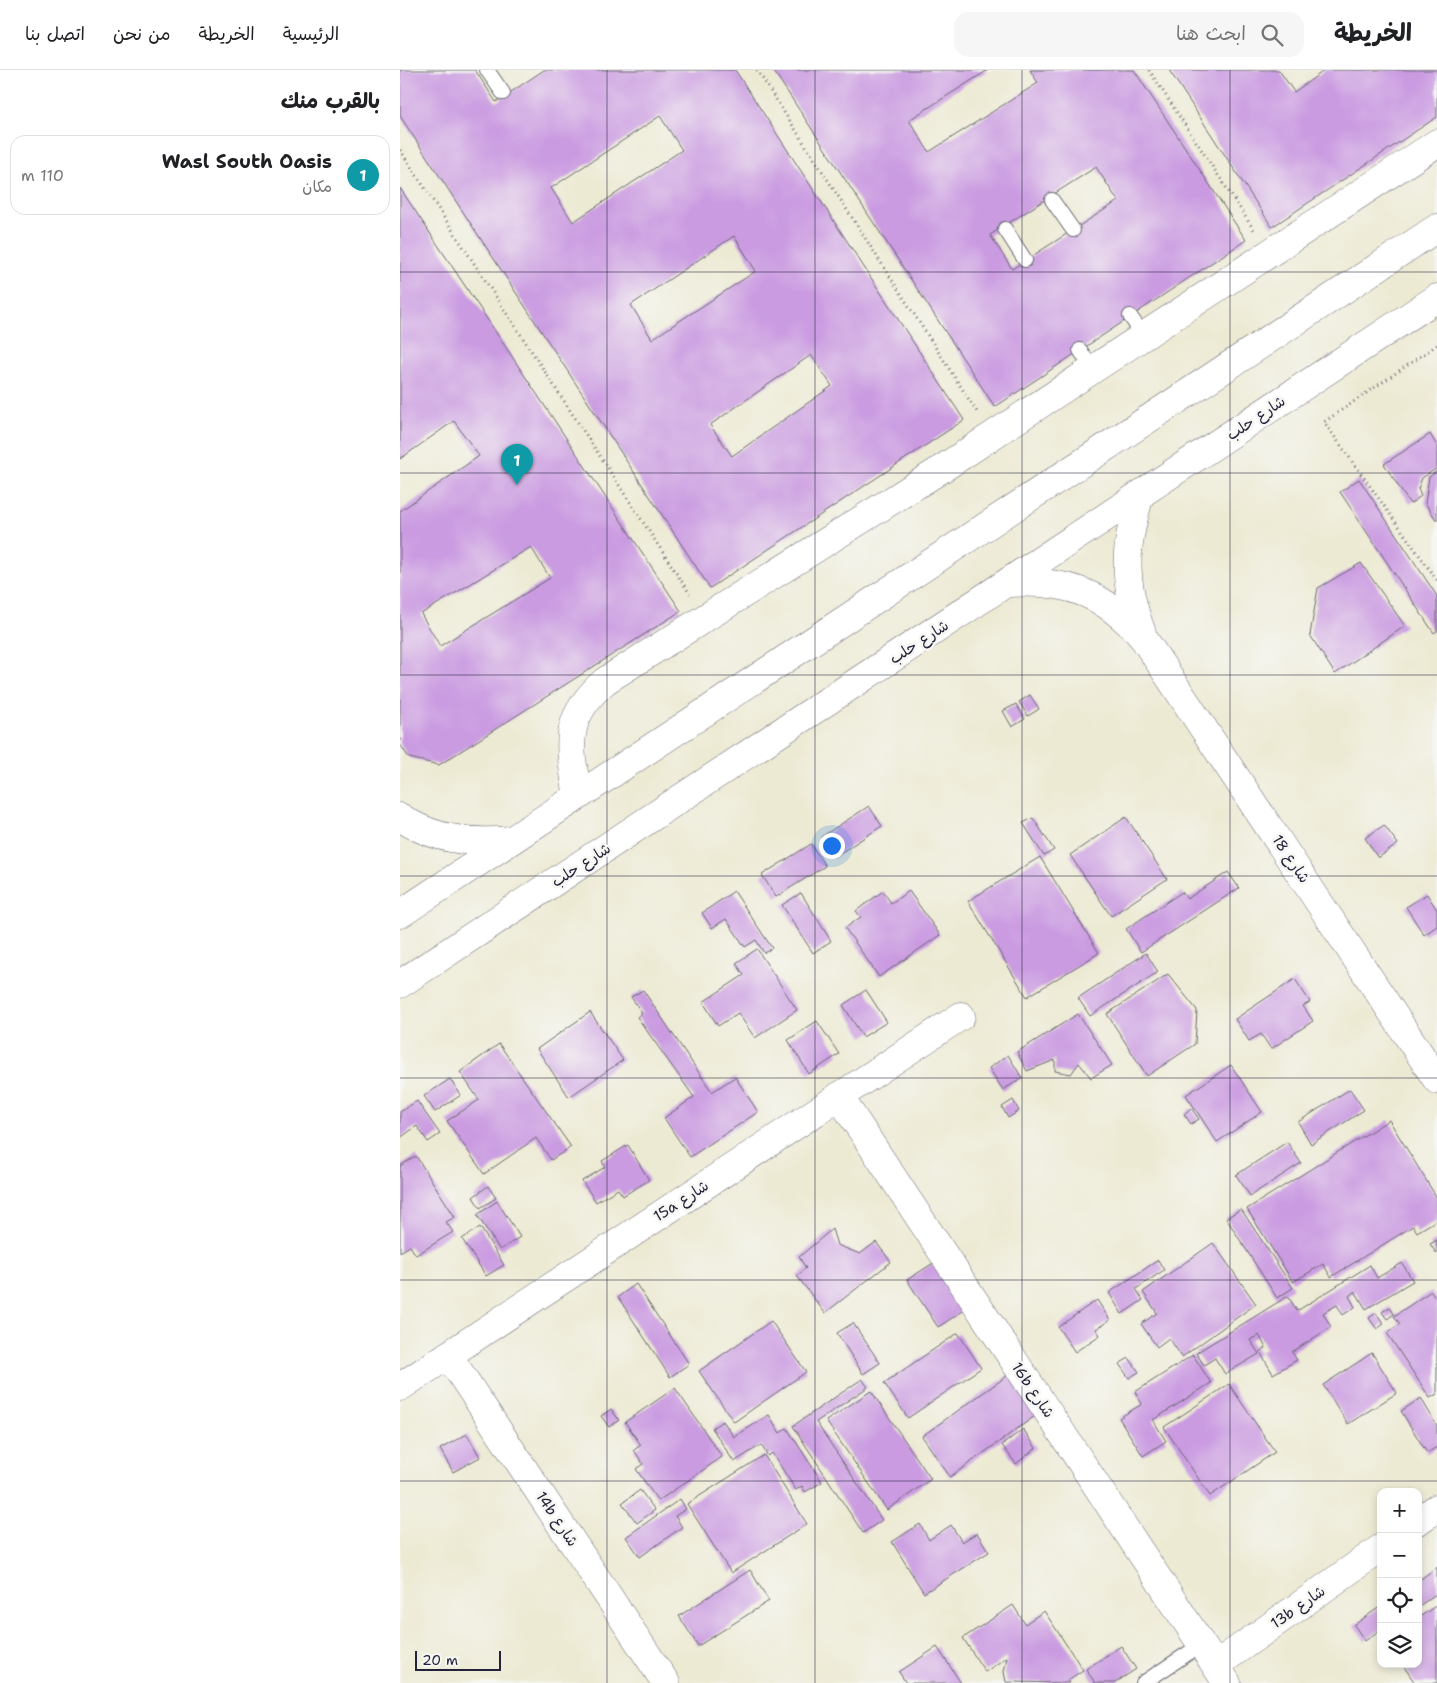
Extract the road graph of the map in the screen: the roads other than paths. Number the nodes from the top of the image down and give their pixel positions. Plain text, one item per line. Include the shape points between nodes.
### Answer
1 (487, 70) edge
2 (503, 93) dead end
3 (1437, 143) edge
4 (1052, 200) dead end
5 (1437, 228) edge
6 (1005, 229) dead end
7 (1073, 230) dead end
8 (1025, 260) dead end
9 (1437, 298) edge
10 (1140, 495) junction
11 (1008, 583) junction
12 (1144, 639) junction
13 (578, 796) junction
14 (400, 817) edge
15 (511, 840) junction
16 (400, 914) edge
17 (400, 984) edge
18 (961, 1016) dead end
19 (1437, 1080) edge
20 (839, 1096) junction
21 (448, 1355) junction
22 (400, 1387) edge
23 (1437, 1508) edge
24 (1422, 1518) edge
25 (1377, 1551) edge
26 (1215, 1664) edge
27 (666, 1683) edge
28 (1143, 1683) edge

1 - 2 lane
3 - 13 street via 1269,254 1137,326 1086,360 992,435 605,681 588,696 576,716 571,737
4 - 7 lane
5 - 13 street
6 - 8 lane
9 - 10 street, شارع حلب
10 - 11 street, شارع حلب
10 - 12 street, شارع 18 via 1129,531 1126,568 1131,604
11 - 12 street, شارع 18 via 1060,584 1084,592 1127,619
11 - 17 street, شارع حلب
12 - 19 street, شارع 18
13 - 15 street
14 - 15 street via 431,833 457,840 484,843
15 - 16 street
18 - 20 street, 15a شارع
20 - 21 street, 15a شارع
20 - 26 street, 16b شارع
21 - 22 street, 15a شارع
21 - 27 street, 14b شارع
23 - 24 street
25 - 26 street, 13b شارع
26 - 28 lane

